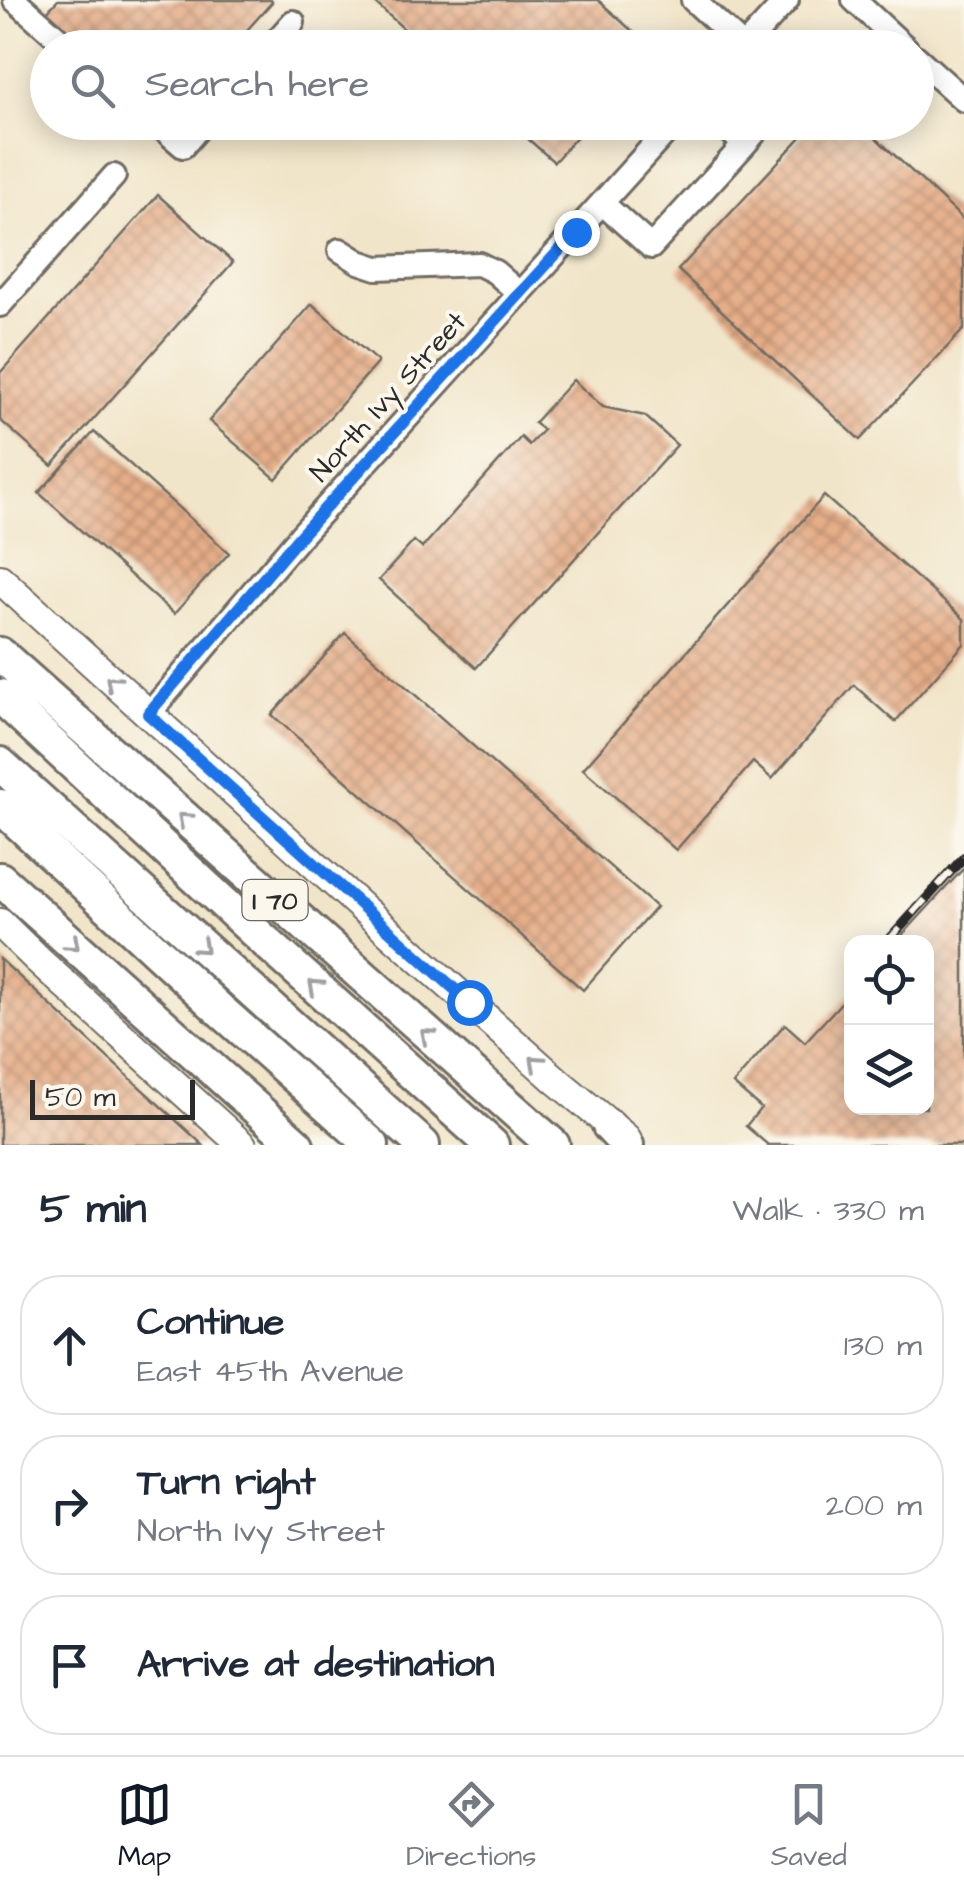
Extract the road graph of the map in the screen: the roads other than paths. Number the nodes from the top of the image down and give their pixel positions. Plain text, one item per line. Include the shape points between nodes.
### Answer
1 (15, 0) edge
2 (693, 0) edge
3 (786, 0) edge
4 (854, 0) edge
5 (292, 22) dead end
6 (49, 30) edge
7 (285, 30) edge
8 (733, 30) edge
9 (760, 30) edge
10 (886, 30) edge
11 (934, 73) edge
12 (964, 100) edge
13 (659, 140) edge
14 (740, 140) edge
15 (748, 140) edge
16 (744, 144) junction
17 (114, 176) dead end
18 (602, 204) junction
19 (340, 250) dead end
20 (520, 294) junction
21 (0, 305) edge
22 (0, 579) edge
23 (0, 654) edge
24 (0, 668) edge
25 (0, 696) edge
26 (148, 714) junction
27 (0, 764) edge
28 (0, 806) edge
29 (0, 878) edge
30 (0, 923) edge
31 (256, 933) junction
32 (219, 1009) junction
33 (624, 1139) edge
34 (242, 1145) edge
35 (297, 1145) edge
36 (372, 1145) edge
37 (386, 1145) edge
38 (423, 1145) edge
39 (492, 1145) edge
40 (552, 1145) edge

1 - 6 street
2 - 8 street
3 - 9 street
4 - 10 street
5 - 7 street
11 - 12 street
13 - 18 street, North Ivy Street
14 - 16 street
15 - 16 street
16 - 18 street via 650,247
17 - 21 street
18 - 20 street, North Ivy Street
19 - 20 street via 377,268 479,264
20 - 26 street, North Ivy Street
26 -> 22 main road
40 -> 23 highway, I 70
24 - 31 highway
25 - 31 highway
33 -> 26 main road
27 -> 38 highway
28 - 32 highway
29 -> 35 highway
30 - 34 main road
39 -> 31 highway
32 - 36 highway
32 - 37 highway

